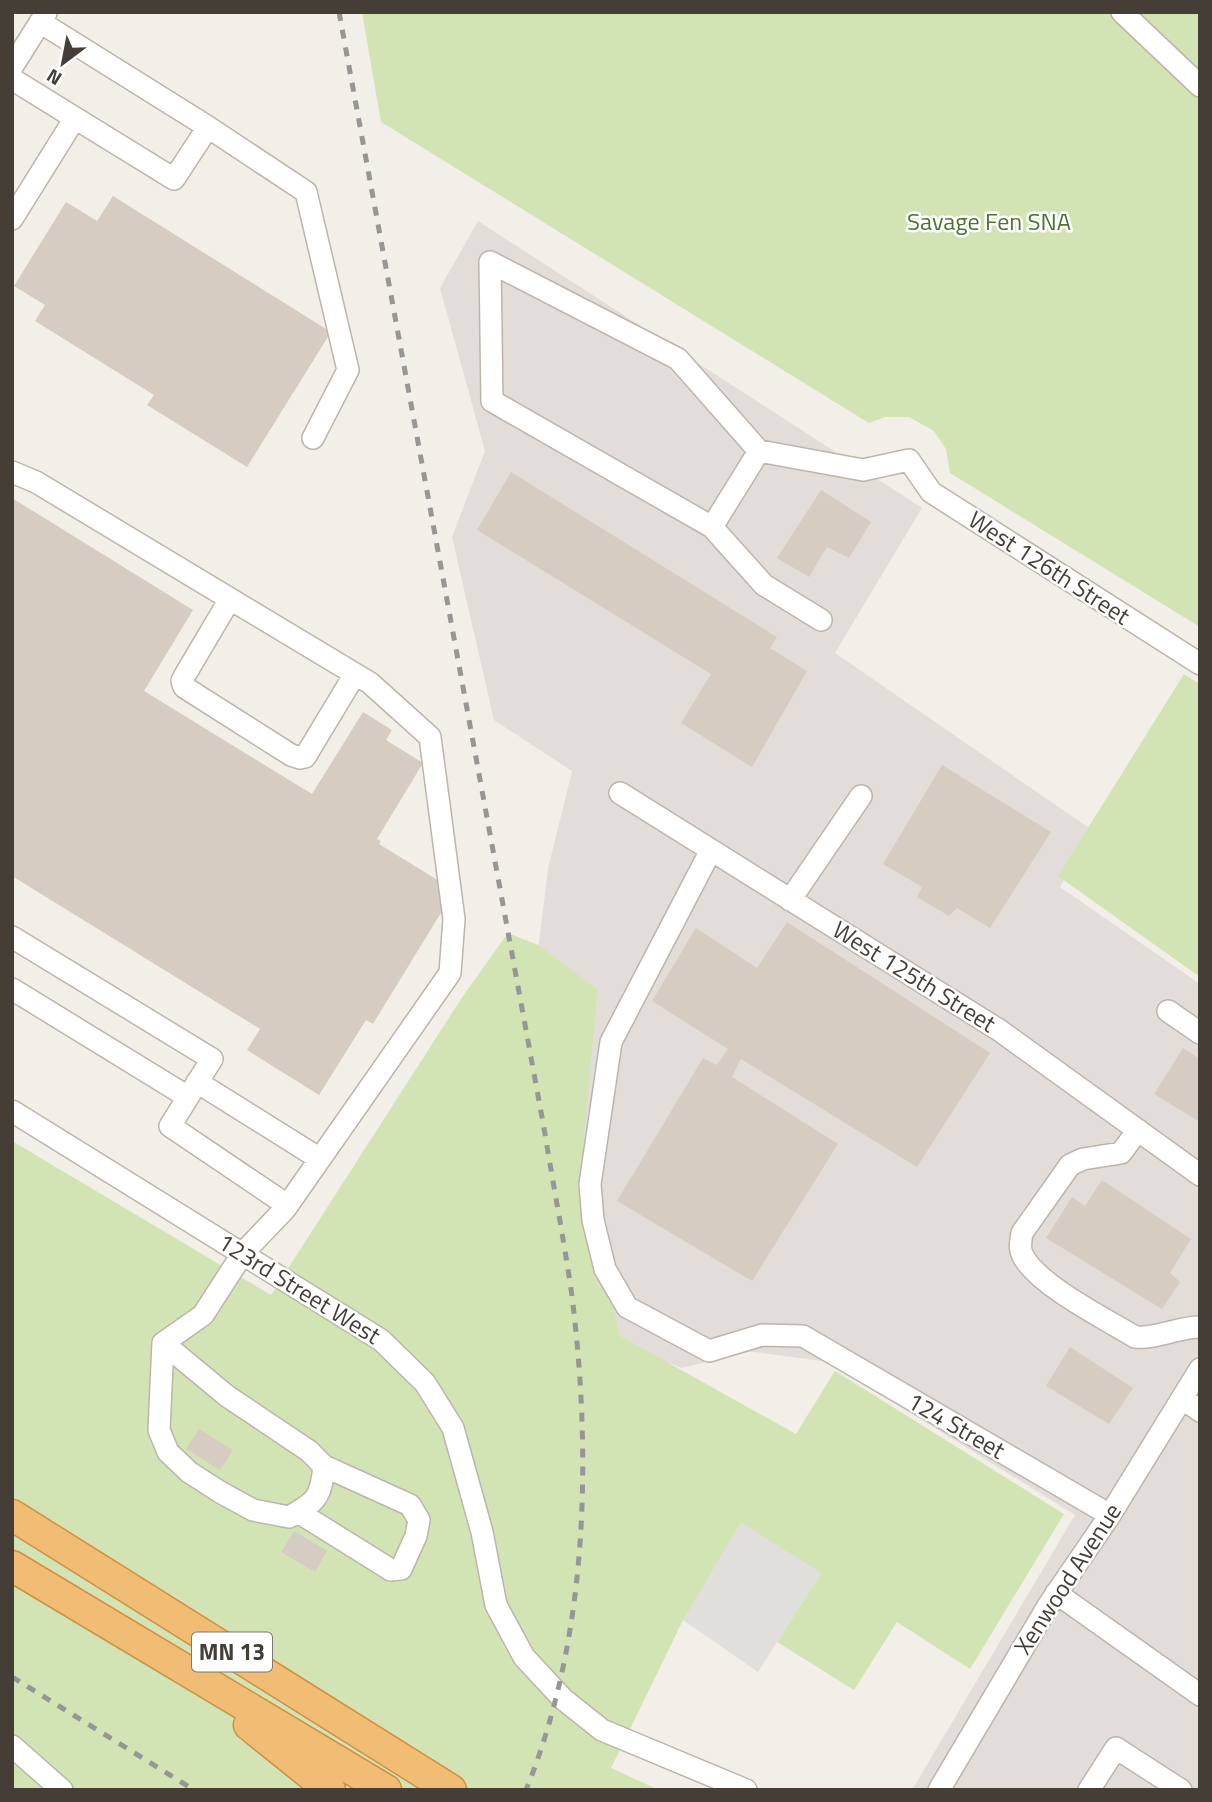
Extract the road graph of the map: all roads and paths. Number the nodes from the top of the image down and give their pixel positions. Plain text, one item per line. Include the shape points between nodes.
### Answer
1 (1122, 12) edge
2 (43, 17) edge
3 (12, 67) edge
4 (12, 79) edge
5 (1200, 86) edge
6 (75, 118) junction
7 (208, 127) junction
8 (12, 219) edge
9 (313, 438) dead end
10 (759, 451) junction
11 (12, 472) edge
12 (712, 527) junction
13 (230, 599) junction
14 (821, 621) dead end
15 (1200, 664) edge
16 (355, 674) junction
17 (620, 793) dead end
18 (861, 796) dead end
19 (711, 850) junction
20 (790, 900) junction
21 (12, 937) edge
22 (12, 989) edge
23 (1168, 1011) dead end
24 (1200, 1033) edge
25 (193, 1090) junction
26 (12, 1111) edge
27 (1138, 1130) junction
28 (320, 1159) junction
29 (1200, 1175) edge
30 (287, 1205) junction
31 (243, 1253) junction
32 (1200, 1327) edge
33 (163, 1343) junction
34 (1200, 1369) edge
35 (1182, 1398) junction
36 (1200, 1411) edge
37 (324, 1466) junction
38 (298, 1512) junction
39 (12, 1515) edge
40 (1110, 1515) junction
41 (12, 1566) edge
42 (1056, 1594) junction
43 (176, 1664) junction
44 (1200, 1695) edge
45 (12, 1746) edge
46 (62, 1790) edge
47 (330, 1790) edge
48 (386, 1790) edge
49 (451, 1790) edge
50 (746, 1790) edge
51 (939, 1790) edge
52 (1089, 1790) edge
53 (1181, 1790) edge

1 - 5 street
2 - 3 street
2 - 7 street
4 - 6 street
6 - 7 street via 174,179
6 - 8 street
7 - 9 street via 306,192 348,370
10 - 12 street
10 - 12 street via 678,359 490,262 492,401
10 - 15 street, West 126th Street via 863,470 909,460 931,492
11 - 13 street
12 - 14 street via 764,585
13 - 16 street
13 - 16 street via 185,675 184,687 291,755 305,757
16 - 28 street via 430,737 454,919 450,973
17 - 19 street, West 125th Street
18 - 20 street
19 - 20 street, West 125th Street
19 - 40 street, 124 Street via 611,1042 590,1184 605,1269 627,1307 709,1351 762,1335 803,1336
20 - 27 street, West 125th Street via 999,1030
21 - 25 street via 212,1059
22 - 25 street
23 - 24 street
25 - 28 street
25 - 30 street via 170,1126
26 - 31 street, 123rd Street West
27 - 29 street, West 125th Street
27 - 32 street via 1121,1153 1070,1165 1022,1233 1021,1252 1040,1277 1135,1337
28 - 30 street
30 - 31 street
31 - 33 street via 203,1315
31 - 50 street, 123rd Street West via 382,1340 425,1383 453,1428 482,1532 496,1605 524,1657 563,1699 602,1730
33 - 37 street
33 - 38 street via 159,1430 168,1452 189,1472 253,1510 289,1517
34 - 35 street, Xenwood Avenue
35 - 36 street
35 - 40 street, Xenwood Avenue
37 - 38 street via 322,1489 313,1504
37 - 38 street via 410,1505 419,1520 401,1569 391,1570
39 - 49 highway, MN 13
40 - 42 street, Xenwood Avenue
41 - 43 highway, MN 13
42 - 44 street
42 - 51 street, Xenwood Avenue
43 - 47 highway
43 - 48 highway, MN 13
45 - 46 street
52 - 53 street via 1116,1748

